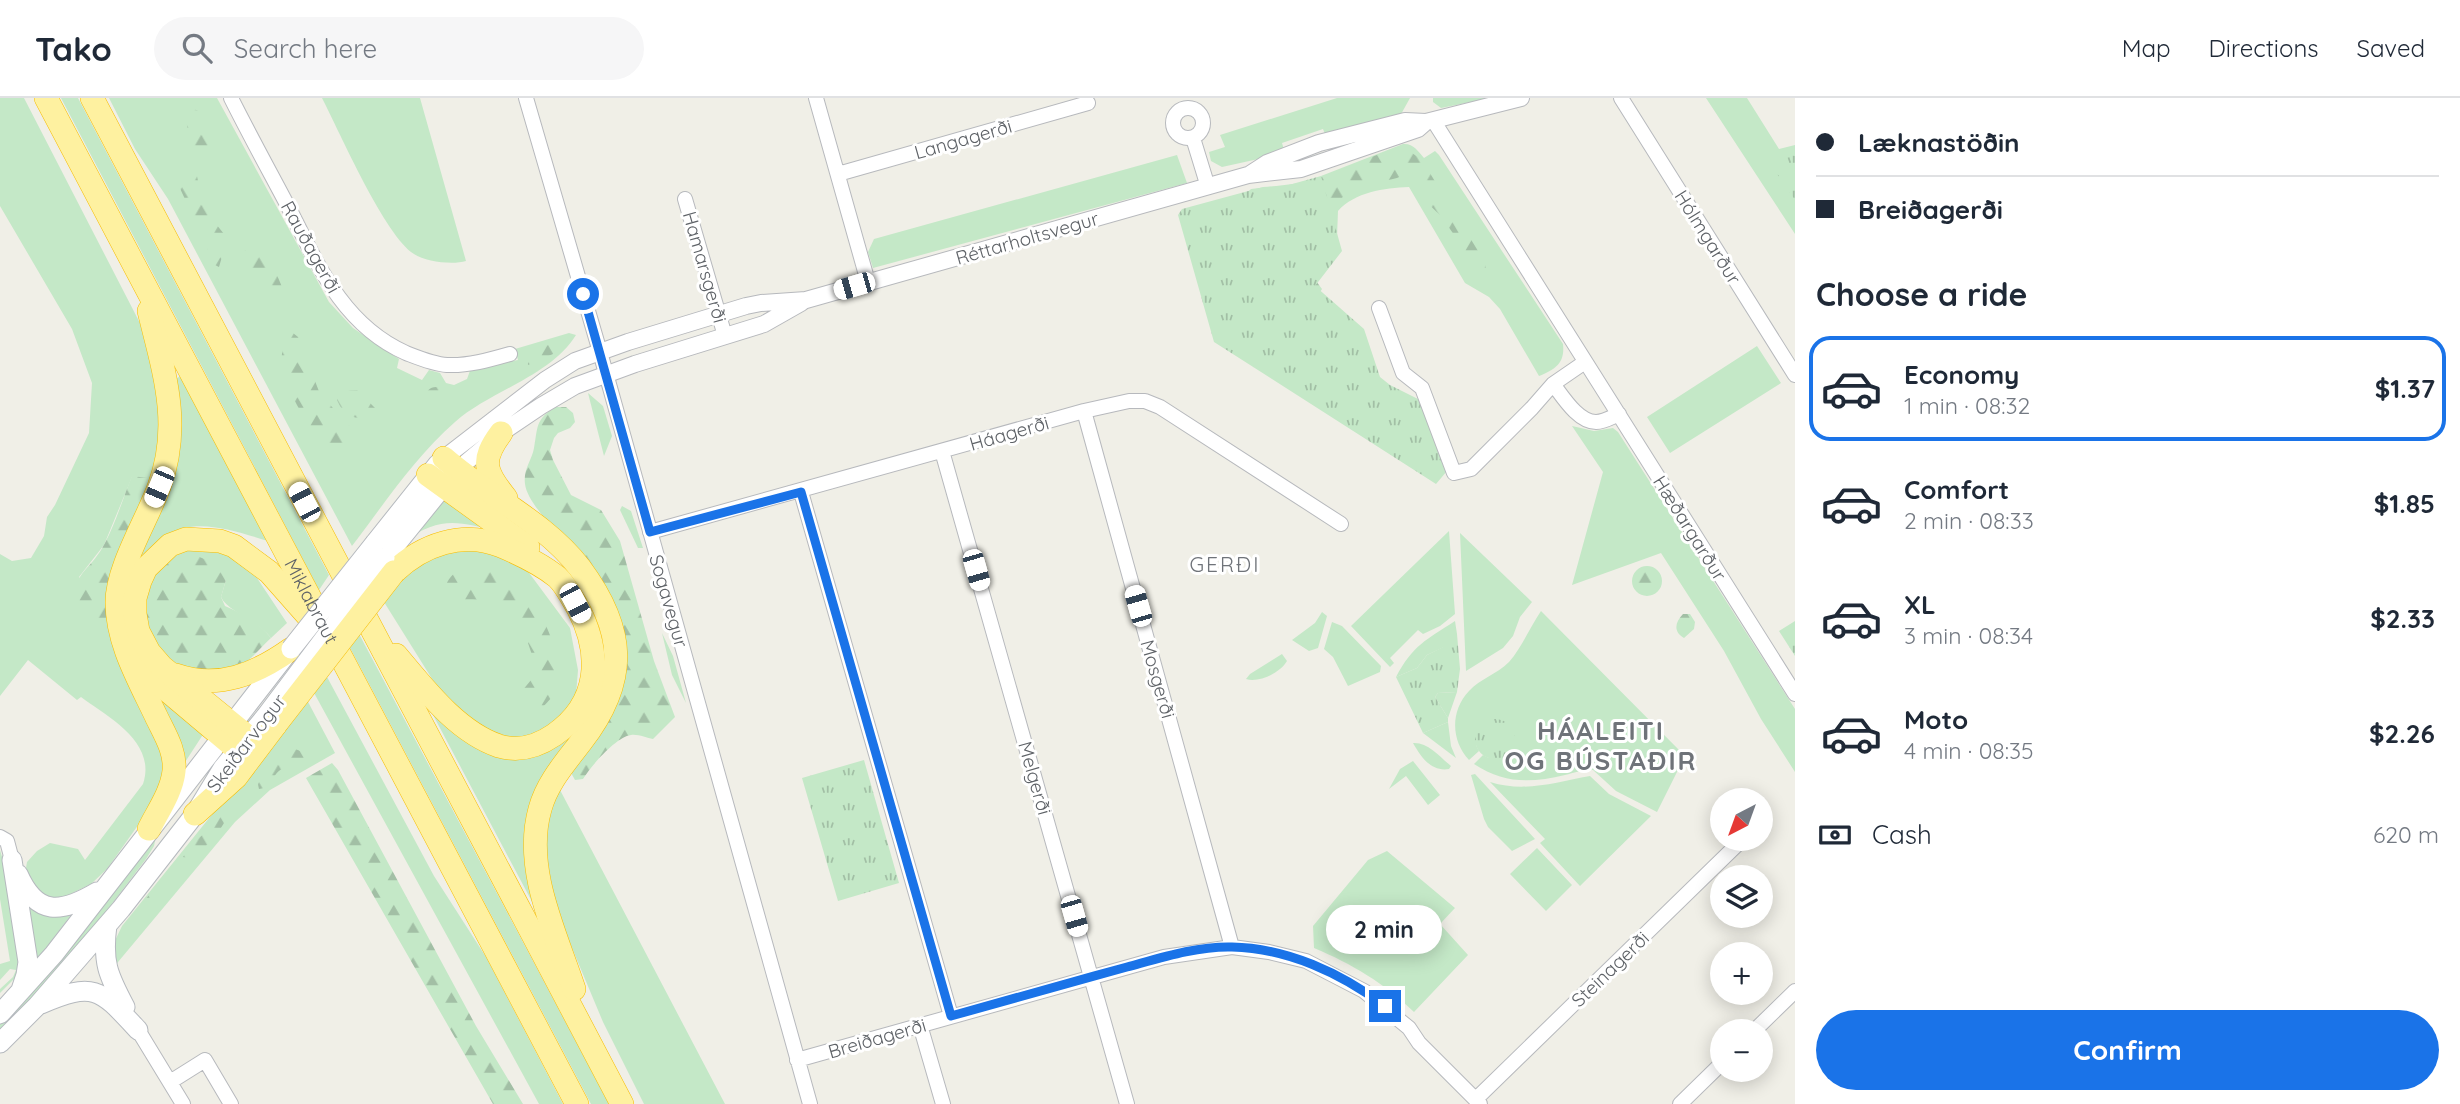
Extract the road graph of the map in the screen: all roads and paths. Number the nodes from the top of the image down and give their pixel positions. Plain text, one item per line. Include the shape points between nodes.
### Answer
1 (46, 98) edge
2 (92, 98) edge
3 (231, 98) edge
4 (526, 98) edge
5 (816, 98) edge
6 (1521, 98) edge
7 (1621, 98) edge
8 (1088, 103) dead end
9 (1430, 121) junction
10 (1193, 138) dead end
11 (838, 174) junction
12 (1208, 187) junction
13 (685, 199) dead end
14 (139, 274) junction
15 (868, 282) junction
16 (806, 300) junction
17 (1379, 308) dead end
18 (719, 314) junction
19 (725, 336) junction
20 (600, 352) junction
21 (510, 355) dead end
22 (1586, 362) junction
23 (605, 373) junction
24 (1795, 375) edge
25 (1553, 384) junction
26 (1084, 411) junction
27 (1619, 414) junction
28 (500, 433) junction
29 (942, 451) junction
30 (443, 472) junction
31 (801, 492) junction
32 (530, 522) junction
33 (1341, 524) dead end
34 (650, 532) junction
35 (385, 558) junction
36 (558, 578) junction
37 (366, 619) junction
38 (125, 649) junction
39 (291, 649) junction
40 (348, 672) junction
41 (169, 673) junction
42 (1795, 694) edge
43 (271, 720) junction
44 (235, 737) junction
45 (195, 814) junction
46 (149, 829) junction
47 (0, 837) edge
48 (1731, 851) edge
49 (12, 860) junction
50 (104, 888) junction
51 (107, 925) junction
52 (1231, 947) junction
53 (1091, 976) junction
54 (1795, 991) edge
55 (19, 994) junction
56 (37, 1006) junction
57 (0, 1014) edge
58 (951, 1016) junction
59 (1766, 1019) edge
60 (920, 1026) junction
61 (138, 1030) junction
62 (0, 1043) edge
63 (593, 1049) junction
64 (797, 1060) junction
65 (1710, 1074) edge
66 (170, 1082) junction
67 (1478, 1102) edge
68 (183, 1104) edge
69 (230, 1104) edge
70 (577, 1104) edge
71 (622, 1104) edge
72 (810, 1104) edge
73 (943, 1104) edge
74 (1127, 1104) edge
75 (1680, 1104) edge

1 - 14 highway, Miklabraut
2 - 37 highway, Miklabraut
3 - 21 street, Rauðagerði via 324,278 363,326 397,349 445,365
4 - 20 street, Sogavegur
5 - 11 street
6 - 9 street, Réttarholtsvegur
7 - 24 street, Hólmgarður
8 - 11 street, Langagerði
9 - 12 street, Réttarholtsvegur via 1330,161
9 - 22 street, Hæðargarður
10 - 12 street
11 - 15 street
12 - 15 street, Réttarholtsvegur
13 - 18 street, Hamarsgerði
14 - 38 highway via 163,367 171,439 159,487 121,576 118,621
14 - 40 highway, Miklabraut
15 - 16 street, Réttarholtsvegur
16 - 18 street, Réttarholtsvegur via 761,303
16 - 19 street, Réttarholtsvegur via 764,324
17 - 25 street via 1403,373 1422,388 1454,473 1471,468
18 - 19 street, Hamarsgerði
18 - 20 street, Réttarholtsvegur
19 - 23 street, Réttarholtsvegur
20 - 23 street, Sogavegur
20 - 30 street, Réttarholtsvegur via 545,380
22 - 25 street
22 - 27 street, Hæðargarður
23 - 28 street, Réttarholtsvegur via 575,386
23 - 34 street, Sogavegur
25 - 27 street via 1589,421
26 - 29 street, Háagerði
26 - 33 street, Háagerði via 1129,401 1160,407
26 - 52 street, Mosgerði
27 - 42 street, Hæðargarður
28 - 30 street, Réttarholtsvegur
28 - 32 highway via 486,458 488,470
29 - 31 street, Háagerði
29 - 53 street, Melgerði
30 - 32 highway
30 - 35 main road, Skeiðarvogur
30 - 36 highway via 549,563
31 - 34 street, Háagerði
31 - 58 street
32 - 63 highway via 579,567 606,611 616,653 615,675 599,718 552,780 536,832 538,879
34 - 64 street, Sogavegur
35 - 36 highway via 406,560 440,542 466,539 506,548
35 - 39 main road, Skeiðarvogur, bridge
35 - 43 highway, bridge
36 - 37 highway via 588,628 594,671 588,698 561,730 543,743 519,749 474,734 450,714
37 - 63 highway, Miklabraut
38 - 44 highway via 142,671
38 - 46 highway via 174,759 170,786
39 - 41 highway via 245,675 211,682
39 - 44 main road, Skeiðarvogur via 251,699
40 - 41 highway via 269,572 220,541 186,539 170,545 146,568 135,598 138,631 149,652
40 - 70 highway, Miklabraut
41 - 44 highway
43 - 44 main road, Skeiðarvogur
43 - 45 highway via 236,777
44 - 45 main road, Skeiðarvogur via 223,768
44 - 46 main road, Skeiðarvogur
45 - 51 main road, Skeiðarvogur
46 - 50 main road, Skeiðarvogur
47 - 49 street via 7,841
48 - 67 street, Steinagerði
49 - 50 main road via 30,896 47,907 58,909
49 - 55 main road via 28,962
50 - 55 main road, Skeiðarvogur
51 - 56 main road, Skeiðarvogur
51 - 61 main road via 107,970
52 - 53 street, Breiðagerði via 1164,957
52 - 67 street, Breiðagerði via 1306,961 1364,991 1409,1028
53 - 58 street, Breiðagerði
53 - 74 street, Melgerði
54 - 59 street
55 - 57 main road, Skeiðarvogur
56 - 61 main road via 71,991 96,992 106,996
56 - 62 main road, Skeiðarvogur
58 - 60 street, Breiðagerði
60 - 64 street, Breiðagerði
60 - 73 street
61 - 66 street
63 - 71 highway, Miklabraut
64 - 72 street, Sogavegur
65 - 75 street
66 - 68 street
66 - 69 street via 205,1060

